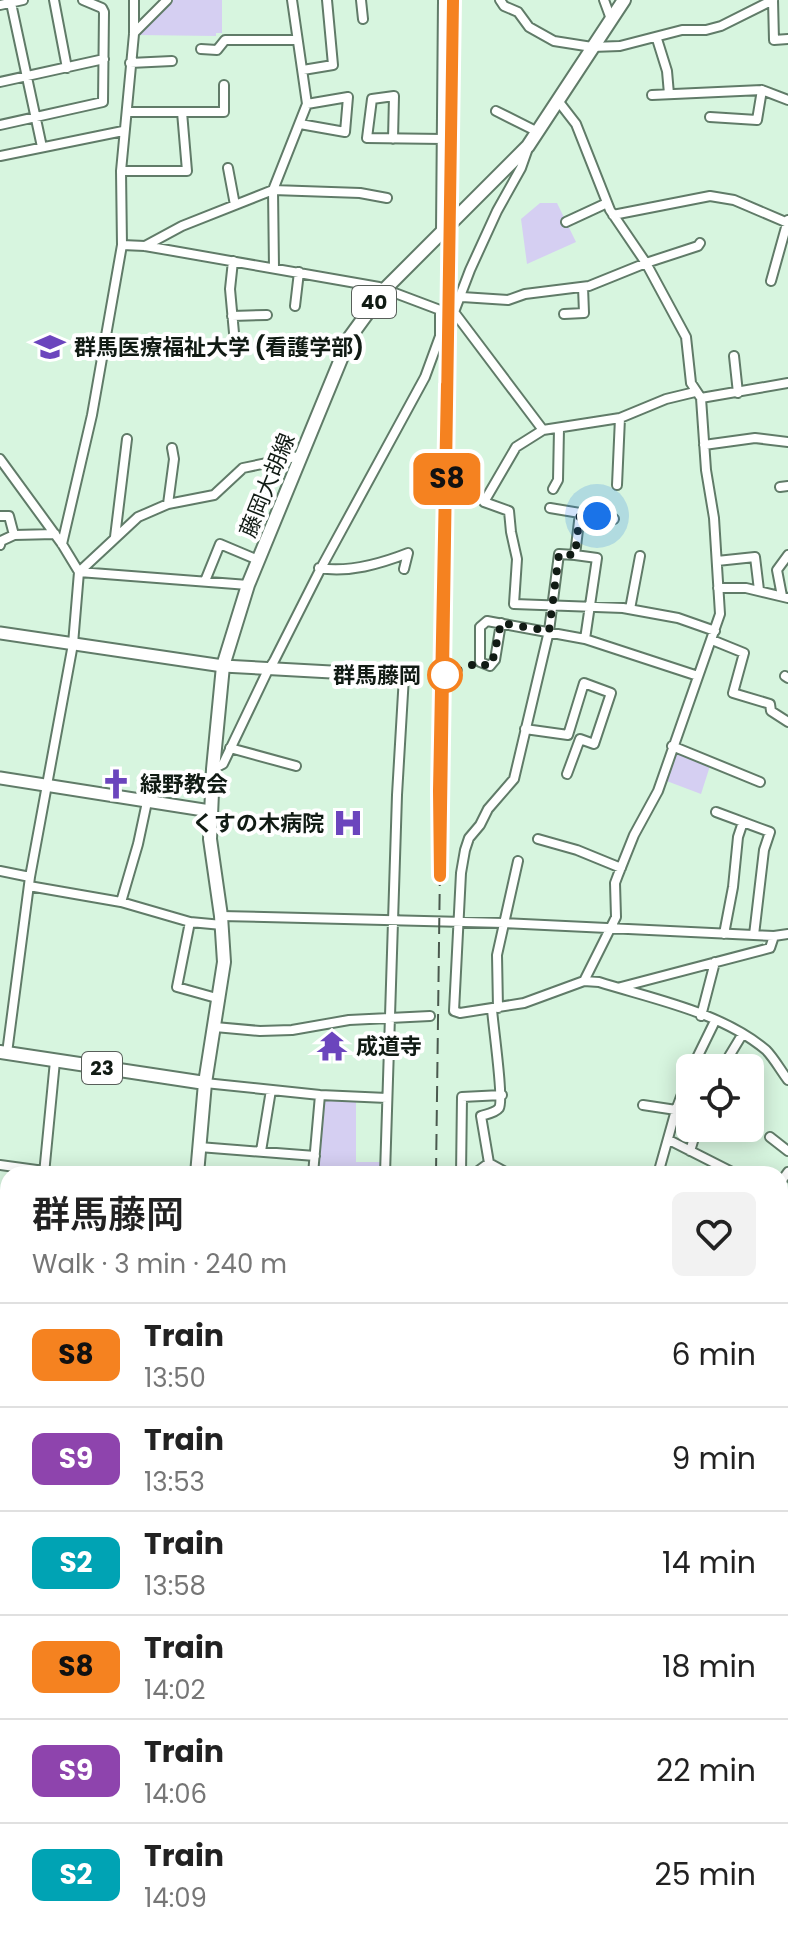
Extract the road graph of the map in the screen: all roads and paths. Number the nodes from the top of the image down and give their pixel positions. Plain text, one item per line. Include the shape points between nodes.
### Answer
1 (23, 0) edge
2 (54, 0) edge
3 (83, 0) edge
4 (134, 0) edge
5 (167, 0) edge
6 (292, 0) edge
7 (327, 0) edge
8 (361, 0) edge
9 (443, 0) edge
10 (500, 0) edge
11 (604, 0) edge
12 (624, 0) edge
13 (773, 0) edge
14 (11, 3) junction
15 (0, 5) edge
16 (363, 19) dead end
17 (611, 19) junction
18 (134, 34) junction
19 (657, 39) junction
20 (788, 39) edge
21 (296, 40) junction
22 (592, 47) junction
23 (201, 49) dead end
24 (104, 59) junction
25 (172, 61) dead end
26 (130, 63) junction
27 (67, 68) junction
28 (303, 70) junction
29 (27, 76) junction
30 (0, 82) edge
31 (224, 85) dead end
32 (762, 90) junction
33 (669, 94) junction
34 (652, 95) dead end
35 (788, 100) edge
36 (559, 102) junction
37 (307, 104) junction
38 (496, 111) dead end
39 (127, 112) junction
40 (182, 112) junction
41 (710, 117) dead end
42 (36, 118) junction
43 (300, 124) junction
44 (0, 125) edge
45 (123, 131) junction
46 (538, 132) junction
47 (393, 139) junction
48 (443, 139) junction
49 (528, 146) junction
50 (42, 147) junction
51 (0, 156) edge
52 (228, 168) dead end
53 (121, 171) junction
54 (273, 190) junction
55 (387, 198) dead end
56 (607, 203) junction
57 (235, 205) junction
58 (613, 215) junction
59 (566, 222) dead end
60 (788, 222) edge
61 (441, 234) junction
62 (700, 243) dead end
63 (122, 245) junction
64 (145, 246) junction
65 (233, 261) junction
66 (646, 263) junction
67 (274, 268) junction
68 (299, 272) junction
69 (771, 281) dead end
70 (583, 287) junction
71 (385, 289) junction
72 (462, 297) junction
73 (295, 306) dead end
74 (440, 312) junction
75 (454, 312) junction
76 (564, 314) dead end
77 (267, 315) dead end
78 (232, 316) junction
79 (235, 344) dead end
80 (734, 356) dead end
81 (788, 383) edge
82 (738, 393) junction
83 (698, 395) junction
84 (620, 418) junction
85 (559, 429) junction
86 (543, 430) junction
87 (127, 439) dead end
88 (788, 442) edge
89 (704, 445) junction
90 (172, 448) dead end
91 (300, 456) junction
92 (0, 459) edge
93 (617, 485) dead end
94 (553, 489) dead end
95 (168, 504) junction
96 (550, 508) dead end
97 (580, 513) junction
98 (0, 516) edge
99 (614, 519) dead end
100 (55, 534) junction
101 (14, 535) junction
102 (115, 537) junction
103 (62, 544) junction
104 (0, 545) edge
105 (575, 555) junction
106 (788, 555) edge
107 (640, 556) dead end
108 (258, 560) junction
109 (717, 561) junction
110 (318, 568) junction
111 (404, 569) dead end
112 (79, 572) junction
113 (205, 581) junction
114 (248, 585) junction
115 (718, 588) junction
116 (759, 590) junction
117 (785, 597) edge
118 (552, 606) junction
119 (591, 607) junction
120 (630, 609) junction
121 (501, 623) junction
122 (549, 631) junction
123 (0, 633) edge
124 (714, 636) junction
125 (585, 639) junction
126 (73, 644) junction
127 (223, 666) junction
128 (268, 670) junction
129 (404, 676) joint
130 (698, 676) junction
131 (788, 722) edge
132 (525, 729) junction
133 (568, 735) junction
134 (580, 739) junction
135 (672, 746) junction
136 (230, 748) junction
137 (296, 766) dead end
138 (213, 769) junction
139 (567, 774) dead end
140 (0, 778) edge
141 (760, 782) dead end
142 (48, 786) junction
143 (147, 802) junction
144 (210, 811) junction
145 (716, 812) dead end
146 (743, 822) junction
147 (538, 839) dead end
148 (518, 861) dead end
149 (621, 868) junction
150 (0, 871) edge
151 (29, 882) junction
152 (121, 902) junction
153 (222, 920) junction
154 (394, 920) junction
155 (190, 922) junction
156 (458, 923) junction
157 (504, 923) junction
158 (610, 929) junction
159 (724, 934) junction
160 (788, 934) edge
161 (754, 935) junction
162 (774, 936) junction
163 (715, 962) junction
164 (584, 981) junction
165 (618, 988) junction
166 (220, 999) junction
167 (495, 1009) junction
168 (430, 1016) dead end
169 (701, 1016) junction
170 (390, 1018) junction
171 (715, 1021) junction
172 (215, 1027) junction
173 (742, 1035) junction
174 (4, 1052) edge
175 (699, 1054) edge
176 (730, 1054) edge
177 (55, 1061) junction
178 (788, 1080) edge
179 (205, 1083) junction
180 (271, 1090) junction
181 (320, 1095) junction
182 (502, 1095) junction
183 (387, 1098) junction
184 (643, 1105) dead end
185 (676, 1110) joint
186 (770, 1137) dead end
187 (669, 1140) junction
188 (693, 1142) edge
189 (199, 1147) junction
190 (261, 1151) junction
191 (690, 1151) junction
192 (788, 1151) edge
193 (315, 1156) junction
194 (489, 1163) junction
195 (45, 1166) edge
196 (198, 1166) edge
197 (314, 1166) edge
198 (385, 1166) edge
199 (461, 1166) edge
200 (485, 1166) edge
201 (494, 1166) edge
202 (661, 1166) edge
203 (720, 1166) edge

1 - 14 street
2 - 27 street
3 - 24 street via 104,12
4 - 18 street
5 - 18 street
6 - 21 street
7 - 28 street via 333,65
8 - 16 street
9 - 48 street
10 - 22 street via 554,41
11 - 17 street
12 - 17 main road, 藤岡大胡線 / 40
13 - 19 street via 721,26
13 - 20 street via 774,40
14 - 15 street
14 - 29 street
17 - 22 main road, 藤岡大胡線 / 40
18 - 26 street
19 - 22 street
19 - 33 street
21 - 23 street via 225,40 217,50
21 - 28 street
22 - 36 main road, 藤岡大胡線 / 40
24 - 27 street
24 - 42 street via 103,102
25 - 26 street
26 - 39 street
27 - 29 street
28 - 37 street
29 - 30 street
29 - 42 street
31 - 40 street via 224,112
32 - 33 street
32 - 35 street
32 - 41 street via 757,120
33 - 34 street
36 - 46 main road, 藤岡大胡線 / 40
36 - 56 street via 576,124
37 - 43 street
37 - 43 street via 348,97 345,132
38 - 46 street
39 - 40 street
39 - 45 street
40 - 53 street via 187,171
42 - 44 street
42 - 50 street
43 - 54 street
45 - 50 street
45 - 53 street
46 - 49 main road, 藤岡大胡線 / 40
47 - 47 street via 394,96 372,99 367,138
47 - 48 street
48 - 61 street
49 - 61 main road, 藤岡大胡線 / 40
49 - 72 street
50 - 51 street
52 - 57 street
53 - 63 street
54 - 55 street
54 - 57 street
54 - 67 street
56 - 58 street
56 - 59 street
57 - 64 street
58 - 60 street via 710,196
58 - 66 street
60 - 69 street
61 - 71 main road, 藤岡大胡線 / 40
62 - 66 street
63 - 64 street
63 - 103 street via 92,415
64 - 65 street
65 - 67 street
65 - 78 street
66 - 70 street
66 - 83 street via 686,337 691,383
67 - 68 street
68 - 71 street
68 - 73 street
70 - 72 street via 508,300
70 - 76 street via 584,313
71 - 74 street
71 - 91 main road, 藤岡大胡線 / 40 via 350,337
72 - 75 street
74 - 75 street
74 - 110 street via 440,336 425,377
75 - 86 street
77 - 78 street
78 - 79 street
80 - 82 street
81 - 82 street
82 - 83 street
83 - 84 street via 666,399
83 - 89 street
84 - 85 street
84 - 93 street
85 - 86 street
85 - 94 street via 558,480
86 - 118 street via 516,447 484,502 509,511 517,559 514,604
87 - 102 street
88 - 89 street via 755,438
89 - 109 street
90 - 95 street
91 - 95 street via 243,468 214,495
91 - 108 main road, 藤岡大胡線 / 40
92 - 100 street
95 - 102 street via 138,517
96 - 97 street
97 - 99 street
97 - 105 street
98 - 101 street via 9,516
100 - 101 street
100 - 103 street
101 - 104 street
102 - 112 street
103 - 112 street
105 - 118 street via 559,554
105 - 119 street via 597,558
106 - 117 street via 777,570
107 - 120 street
108 - 113 street via 220,544
108 - 114 main road, 藤岡大胡線 / 40
109 - 115 street
109 - 116 street via 755,557
110 - 111 street via 346,570 408,553
110 - 128 street
112 - 113 street
112 - 126 street
113 - 114 street
114 - 127 main road, 藤岡大胡線 / 40
115 - 116 street
115 - 124 street via 720,614
116 - 117 street
118 - 119 street
118 - 122 street
119 - 120 street
119 - 125 street
120 - 124 street via 678,618
121 - 121 street via 495,660 483,665 481,624
121 - 122 street
122 - 125 street
122 - 132 street
123 - 126 street
124 - 130 street
124 - 131 street via 744,653 733,693 770,704 771,711
125 - 130 street
126 - 127 street
126 - 142 street
127 - 128 street
127 - 138 main road, 藤岡大胡線 / 40
128 - 129 street
128 - 136 street
129 - 154 street
130 - 135 street
132 - 133 street
132 - 156 street via 514,779 469,838
133 - 134 street
133 - 134 street via 584,683 611,693 594,744
134 - 139 street
135 - 141 street
135 - 149 street via 658,791
136 - 137 street
136 - 138 street via 223,764
138 - 144 main road, 藤岡大胡線 / 40
140 - 142 street
142 - 143 street
142 - 151 street
143 - 144 street
143 - 152 street
144 - 153 main road, 藤岡大胡線 / 40
145 - 146 street
146 - 159 street
146 - 161 street via 770,832
147 - 149 street
148 - 157 street
149 - 158 street
150 - 151 street
151 - 152 street
151 - 174 street
152 - 155 street
153 - 154 street
153 - 155 street
153 - 166 main road, 藤岡大胡線 / 40
154 - 156 street
154 - 170 street
155 - 166 street via 177,987
156 - 157 street
156 - 167 street via 454,1011
157 - 158 street
157 - 167 street
158 - 159 street
158 - 164 street
159 - 161 street
160 - 162 street
161 - 162 street
162 - 163 street via 770,948
163 - 165 street
163 - 169 street
164 - 165 street
164 - 167 street
165 - 169 street
166 - 172 main road, 藤岡大胡線 / 40
167 - 182 street
168 - 170 street
169 - 171 street
170 - 172 street via 292,1030
170 - 183 street
171 - 173 street
171 - 175 street
172 - 179 main road, 藤岡大胡線 / 40
173 - 176 street
173 - 178 street via 767,1051
174 - 177 main road, 23
177 - 179 main road, 23
177 - 195 street
179 - 180 street
179 - 189 main road, 藤岡大胡線
180 - 181 street
180 - 190 street
181 - 183 street
181 - 193 street
182 - 194 street via 496,1111 481,1116
182 - 199 street via 462,1097
183 - 198 street
184 - 185 street
185 - 187 street
186 - 192 street
187 - 191 street
187 - 202 street
188 - 191 street
189 - 190 street
189 - 196 main road, 藤岡大胡線
190 - 193 street
191 - 203 street
193 - 197 street
194 - 200 street
194 - 201 street

